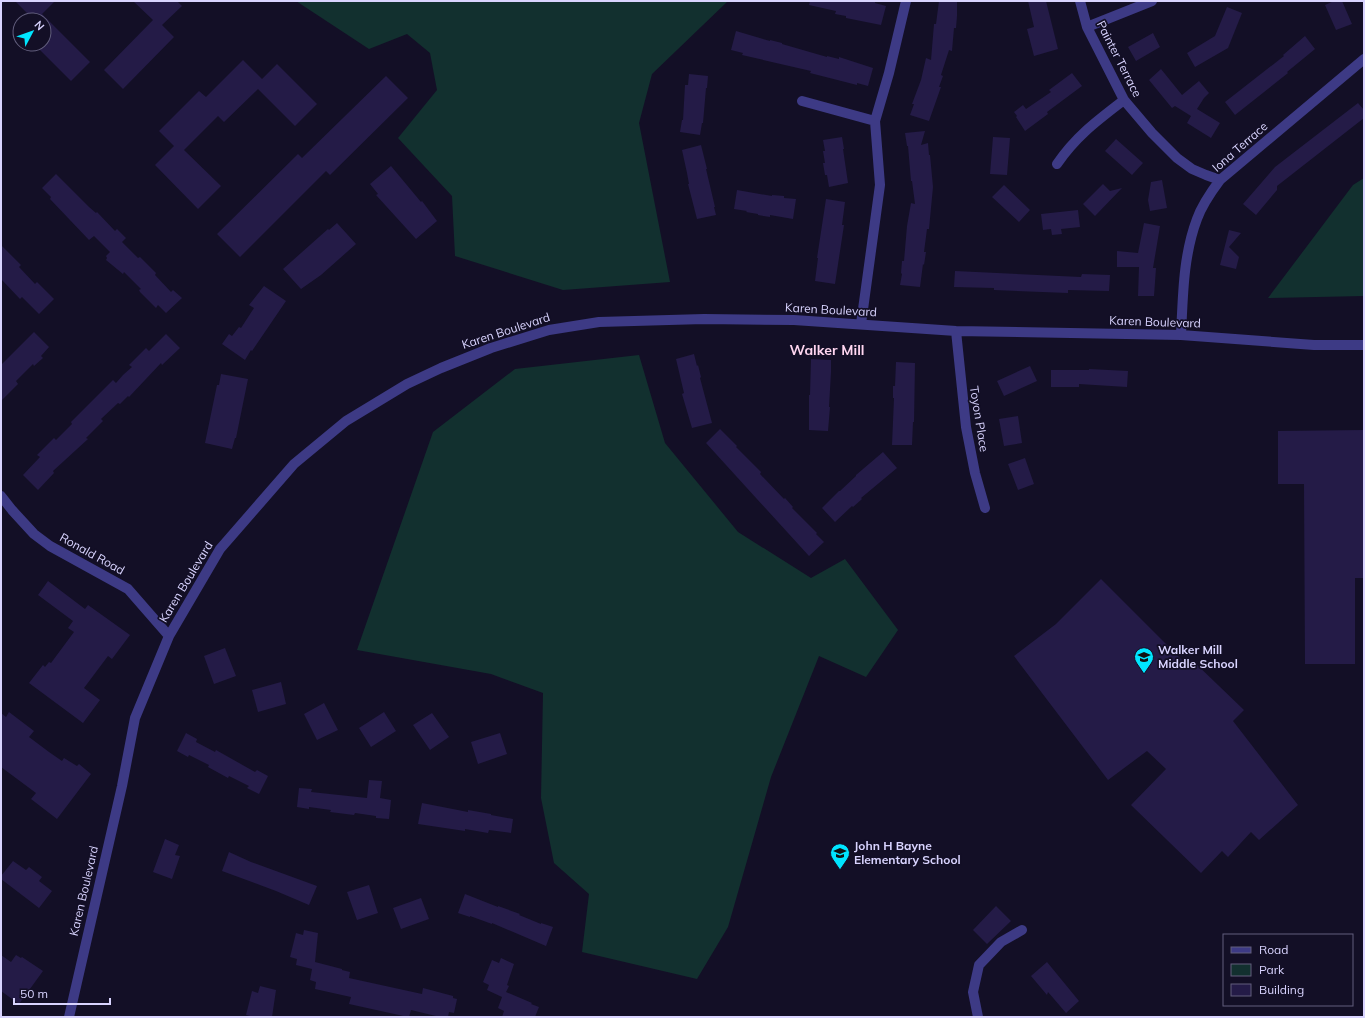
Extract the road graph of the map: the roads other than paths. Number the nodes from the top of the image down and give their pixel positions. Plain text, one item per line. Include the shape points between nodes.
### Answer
1 (906, 1) edge
2 (1080, 1) edge
3 (1152, 1) edge
4 (1087, 26) junction
5 (1364, 59) edge
6 (1124, 100) junction
7 (802, 101) dead end
8 (875, 121) junction
9 (1057, 164) dead end
10 (1220, 180) junction
11 (861, 324) junction
12 (956, 331) junction
13 (1181, 335) junction
14 (1364, 345) edge
15 (1, 496) edge
16 (985, 508) dead end
17 (169, 636) junction
18 (1022, 930) dead end
19 (69, 1017) edge
20 (978, 1017) edge

1 - 8 street
2 - 4 street, Painter Terrace
3 - 4 street
4 - 6 street, Painter Terrace
5 - 10 street, Iona Terrace
6 - 9 street via 1083,132
6 - 10 street, Painter Terrace via 1177,158 1192,169
7 - 8 street
8 - 11 street via 880,185
10 - 13 street, Iona Terrace via 1208,196 1197,219 1188,252
11 - 12 street, Karen Boulevard
11 - 17 street, Karen Boulevard via 704,319 599,322 549,330 440,368 407,384 346,422 294,464 220,550
12 - 13 street, Karen Boulevard
12 - 16 street, Toyon Place via 966,426
13 - 14 street, Karen Boulevard via 1314,345
15 - 17 street, Ronald Road via 29,528 50,546 128,589
17 - 19 street, Karen Boulevard via 135,718
18 - 20 street via 1001,942 979,965 973,992

